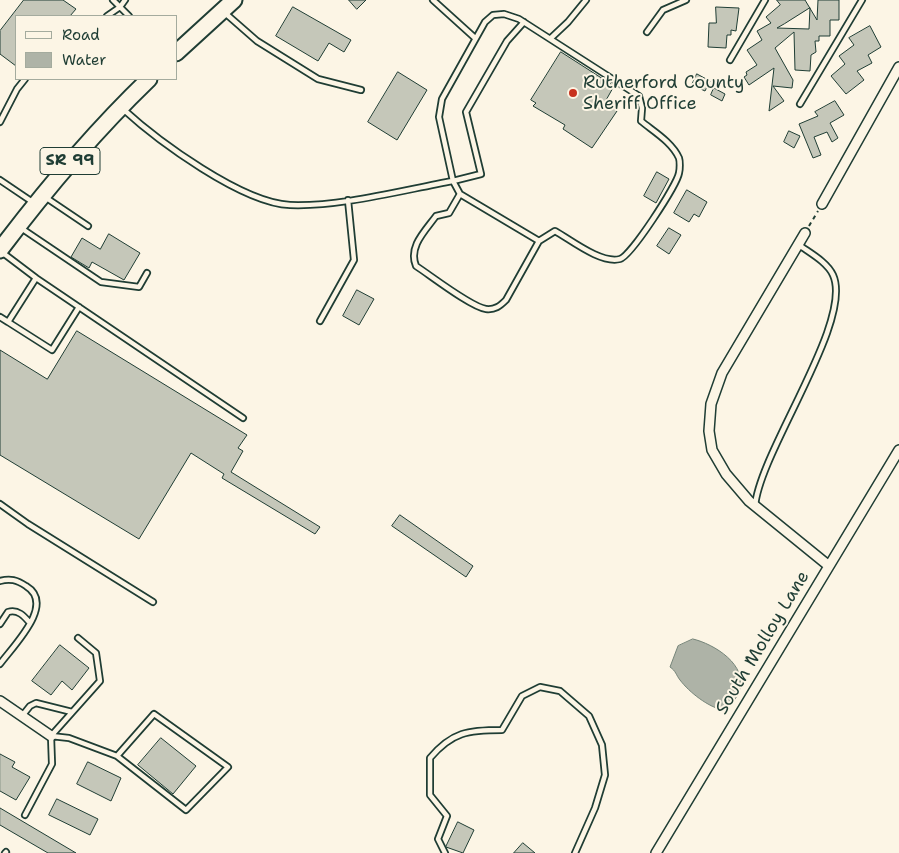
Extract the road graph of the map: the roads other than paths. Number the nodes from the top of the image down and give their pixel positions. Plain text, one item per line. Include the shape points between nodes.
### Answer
1 (113, 0) edge
2 (125, 0) edge
3 (234, 0) edge
4 (433, 0) edge
5 (586, 0) edge
6 (686, 0) edge
7 (765, 0) edge
8 (862, 0) edge
9 (120, 7) junction
10 (222, 11) junction
11 (108, 15) edge
12 (128, 15) edge
13 (524, 22) junction
14 (647, 32) dead end
15 (475, 38) junction
16 (551, 38) junction
17 (178, 51) edge
18 (730, 60) dead end
19 (899, 67) edge
20 (23, 80) edge
21 (148, 80) edge
22 (361, 90) dead end
23 (800, 104) dead end
24 (121, 106) junction
25 (0, 122) edge
26 (0, 180) edge
27 (453, 181) junction
28 (460, 194) junction
29 (38, 199) junction
30 (348, 200) junction
31 (822, 204) road end
32 (18, 225) junction
33 (88, 226) dead end
34 (805, 232) road end
35 (539, 241) junction
36 (799, 245) junction
37 (0, 250) edge
38 (147, 273) dead end
39 (36, 278) junction
40 (79, 307) junction
41 (0, 317) edge
42 (8, 322) junction
43 (320, 322) dead end
44 (242, 418) dead end
45 (899, 450) edge
46 (0, 504) edge
47 (755, 506) junction
48 (829, 566) junction
49 (0, 581) edge
50 (152, 602) dead end
51 (30, 623) junction
52 (0, 624) edge
53 (78, 638) dead end
54 (0, 664) edge
55 (0, 700) edge
56 (72, 712) junction
57 (22, 716) junction
58 (51, 736) junction
59 (117, 756) junction
60 (25, 815) dead end
61 (444, 853) edge
62 (575, 853) edge
63 (656, 853) edge

1 - 9 lane
2 - 9 lane
3 - 10 main road
4 - 15 lane
5 - 16 lane
6 - 14 lane via 663,10
7 - 18 lane
8 - 23 lane
9 - 11 lane
9 - 12 lane
10 - 17 main road
10 - 22 lane via 257,41 318,79
13 - 15 lane via 504,14 493,15 484,22
13 - 16 lane
13 - 27 lane via 507,40 466,112 481,174
15 - 27 lane via 442,99 439,117
16 - 35 lane via 639,96 641,121 671,146 680,159 679,174 629,254 608,260 555,230
19 - 31 street
20 - 25 lane
21 - 24 main road, SR 99
24 - 29 main road, SR 99
24 - 30 lane via 148,132 231,185 288,205
26 - 29 lane
27 - 28 lane
27 - 30 lane
28 - 35 lane
28 - 35 lane via 449,213 436,216 414,248 412,257 416,266 469,301 484,309 498,308 506,300
29 - 32 main road, SR 99
29 - 33 lane
30 - 43 lane via 354,260
32 - 37 main road, SR 99
32 - 38 lane via 101,282 139,287
34 - 36 street
36 - 47 lane via 823,262 832,274 836,301 796,406 756,490
36 - 47 street via 722,373 711,404 709,431 712,450 726,474
37 - 39 lane
39 - 40 lane
39 - 42 lane
40 - 42 lane via 52,350
40 - 44 lane
41 - 42 lane
45 - 48 street, South Molloy Lane
46 - 50 lane
47 - 48 street
48 - 63 street, South Molloy Lane
49 - 51 lane via 10,579 19,582 35,593 38,600 36,615
51 - 52 lane via 13,610
51 - 54 lane
53 - 56 lane via 96,653 100,681
55 - 57 street
56 - 57 lane via 36,703
56 - 58 lane
57 - 58 street
58 - 59 lane via 70,738
58 - 60 lane via 52,767
59 - 59 lane via 186,810 228,767 154,714
61 - 62 lane via 438,838 447,816 430,795 430,758 444,741 464,733 502,730 522,696 540,687 560,691 589,716 602,746 605,775 595,808

